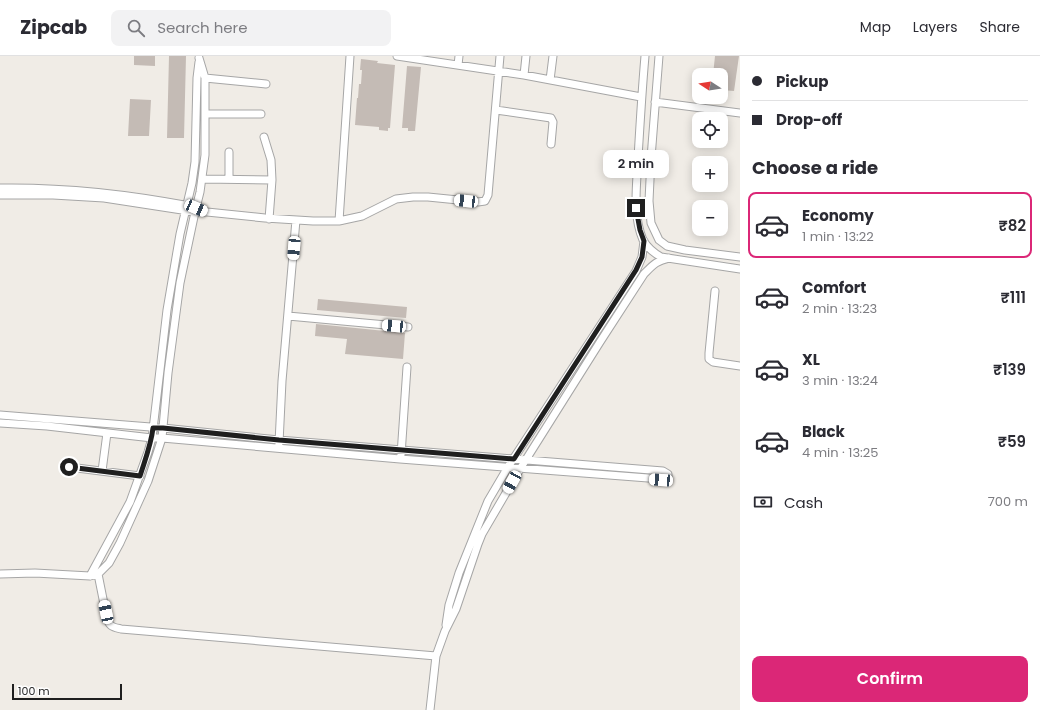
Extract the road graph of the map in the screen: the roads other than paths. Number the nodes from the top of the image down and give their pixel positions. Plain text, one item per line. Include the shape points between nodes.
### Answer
1 (350, 56) edge
2 (397, 56) edge
3 (459, 56) edge
4 (500, 56) edge
5 (526, 56) edge
6 (553, 56) edge
7 (645, 56) edge
8 (659, 56) edge
9 (199, 57) edge
10 (458, 65) junction
11 (499, 71) junction
12 (524, 75) junction
13 (205, 78) junction
14 (550, 80) junction
15 (266, 84) dead end
16 (641, 97) junction
17 (655, 102) junction
18 (496, 110) junction
19 (740, 113) edge
20 (204, 114) junction
21 (261, 114) dead end
22 (264, 137) dead end
23 (551, 144) dead end
24 (229, 152) dead end
25 (203, 179) junction
26 (229, 180) junction
27 (272, 180) junction
28 (0, 188) edge
29 (0, 194) edge
30 (186, 208) junction
31 (196, 210) junction
32 (269, 219) junction
33 (296, 220) junction
34 (339, 221) junction
35 (644, 241) junction
36 (740, 257) edge
37 (669, 258) junction
38 (740, 269) edge
39 (715, 291) dead end
40 (288, 316) junction
41 (408, 327) dead end
42 (740, 366) edge
43 (407, 367) dead end
44 (0, 415) edge
45 (0, 423) edge
46 (153, 428) junction
47 (163, 428) junction
48 (108, 433) junction
49 (152, 438) junction
50 (162, 438) junction
51 (279, 440) junction
52 (279, 448) junction
53 (401, 450) junction
54 (400, 459) junction
55 (514, 459) junction
56 (525, 460) junction
57 (69, 467) dead end
58 (508, 467) junction
59 (520, 469) junction
60 (102, 471) junction
61 (140, 476) junction
62 (0, 574) edge
63 (98, 574) junction
64 (90, 576) junction
65 (445, 631) junction
66 (436, 656) junction
67 (430, 710) edge

1 - 34 street
2 - 10 street
3 - 10 street
4 - 11 street
5 - 12 street
6 - 14 street
7 - 16 street
8 - 17 street
9 - 13 street
9 - 30 street via 195,162
10 - 11 street
11 - 12 street
11 - 18 street
12 - 14 street
13 - 15 street
13 - 20 street
14 - 16 street
16 - 35 street via 636,208
17 - 19 street
17 - 36 street via 649,201 651,223 659,240 667,246 685,250
18 - 23 street via 551,118
18 - 34 street via 488,195 485,201 428,197 396,199 362,216
20 - 21 street
20 - 25 street
22 - 27 street via 271,160
24 - 26 street
25 - 26 street
25 - 31 street
26 - 27 street
27 - 32 street
28 - 30 street via 91,191
29 - 30 street via 104,198
30 - 31 street
30 - 46 street via 166,310
31 - 32 street
31 - 47 street via 180,283
32 - 33 street
33 - 34 street
33 - 40 street
35 - 37 street via 653,252
35 - 55 street via 642,257 636,270
37 - 38 street
37 - 56 street via 660,260 644,274
39 - 42 street via 709,359 713,362
40 - 41 street
40 - 51 street
43 - 53 street
44 - 46 street
45 - 48 street
46 - 47 street
46 - 49 street
47 - 50 street
47 - 51 street
48 - 49 street
48 - 60 street
49 - 50 street
49 - 61 street
50 - 52 street
50 - 63 street via 148,481 120,542 109,563
51 - 52 street
51 - 53 street
52 - 54 street
53 - 54 street
53 - 55 street
54 - 58 street
55 - 56 street
55 - 58 street
56 - 59 street
56 - 59 street via 663,471 668,477 661,480
57 - 60 street
58 - 59 street
58 - 65 street via 488,501 459,573 449,605
59 - 65 street via 478,544 456,609
60 - 61 street
61 - 64 street via 130,502
62 - 64 street
63 - 64 street
63 - 66 street via 109,624 122,629
65 - 66 street
66 - 67 street

